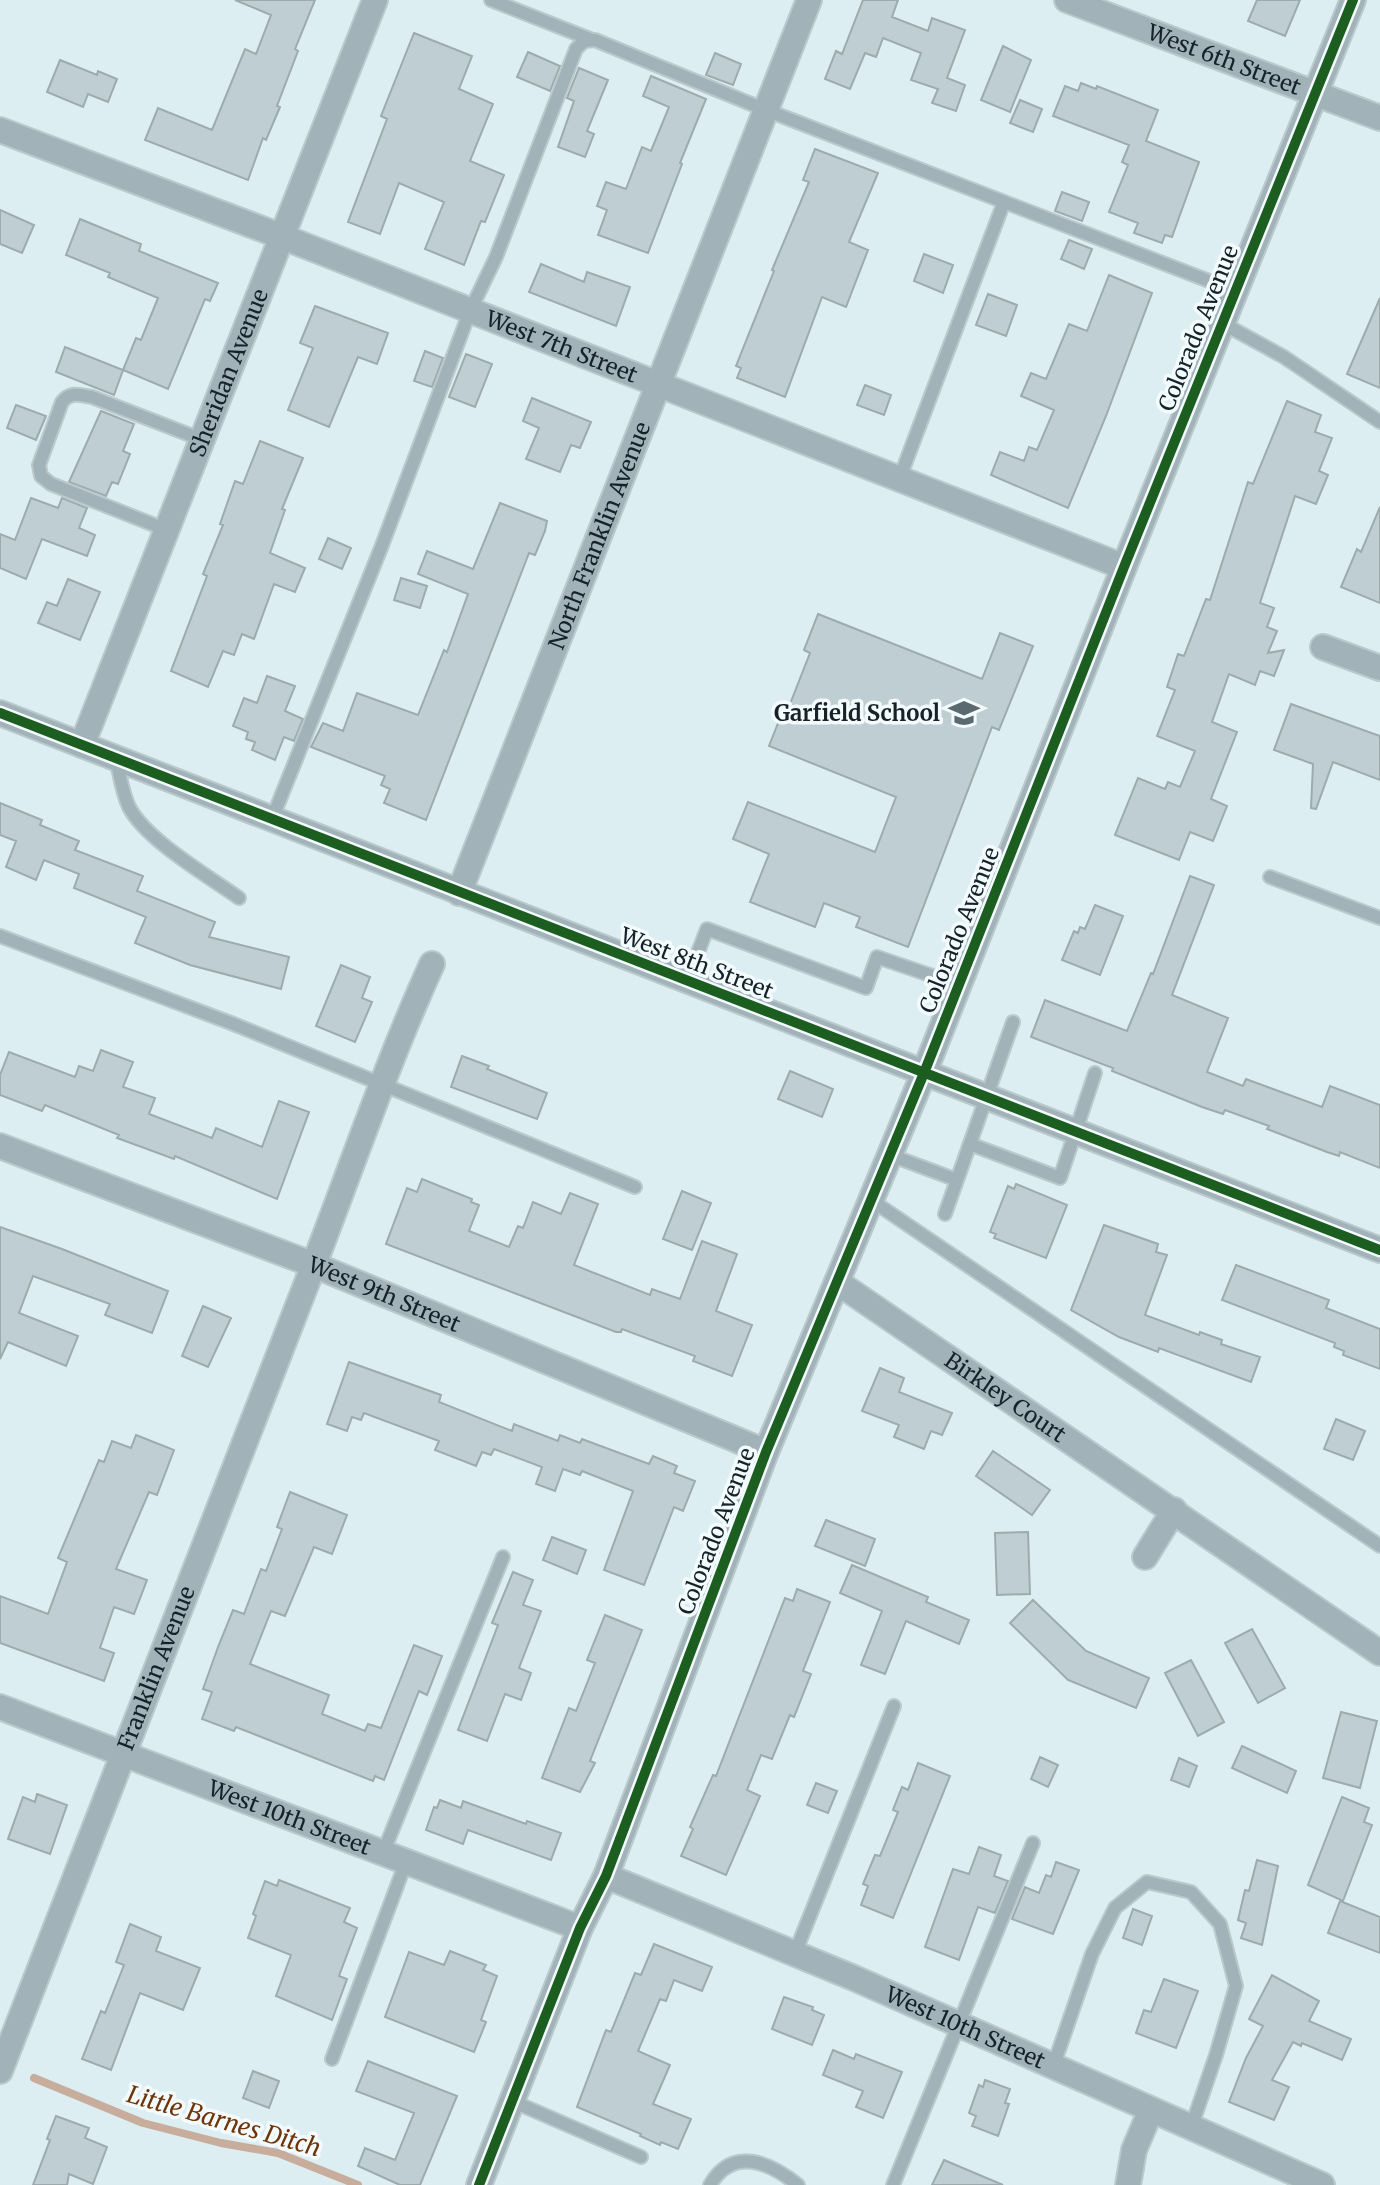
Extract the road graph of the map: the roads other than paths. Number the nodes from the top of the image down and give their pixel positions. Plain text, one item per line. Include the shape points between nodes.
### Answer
1 (375, 0) edge
2 (491, 0) edge
3 (809, 0) edge
4 (1067, 0) edge
5 (1353, 0) edge
6 (590, 39) junction
7 (1315, 93) junction
8 (766, 110) junction
9 (1380, 118) edge
10 (0, 130) edge
11 (1004, 202) junction
12 (283, 237) junction
13 (1235, 291) junction
14 (470, 311) junction
15 (1222, 323) junction
16 (659, 386) junction
17 (1380, 422) edge
18 (203, 440) junction
19 (899, 480) junction
20 (167, 530) junction
21 (1124, 567) junction
22 (1323, 647) dead end
23 (1380, 668) edge
24 (0, 713) edge
25 (82, 745) junction
26 (116, 759) junction
27 (272, 819) junction
28 (1270, 877) dead end
29 (459, 893) junction
30 (239, 898) dead end
31 (1380, 918) edge
32 (0, 936) edge
33 (432, 964) dead end
34 (687, 981) junction
35 (959, 985) junction
36 (1013, 1022) dead end
37 (924, 1073) junction
38 (1095, 1073) dead end
39 (381, 1083) junction
40 (986, 1097) junction
41 (1076, 1132) junction
42 (970, 1144) junction
43 (0, 1146) edge
44 (890, 1155) junction
45 (957, 1180) junction
46 (635, 1187) dead end
47 (871, 1200) junction
48 (945, 1214) dead end
49 (1380, 1250) edge
50 (314, 1265) junction
51 (837, 1282) junction
52 (766, 1452) junction
53 (1174, 1510) junction
54 (1380, 1546) edge
55 (503, 1557) dead end
56 (1145, 1557) dead end
57 (1380, 1653) edge
58 (894, 1706) dead end
59 (0, 1707) edge
60 (121, 1753) junction
61 (1033, 1843) dead end
62 (383, 1853) junction
63 (406, 1862) junction
64 (606, 1876) junction
65 (580, 1928) junction
66 (795, 1953) junction
67 (959, 2025) junction
68 (332, 2059) dead end
69 (1053, 2067) junction
70 (0, 2071) edge
71 (512, 2101) junction
72 (1151, 2110) junction
73 (1191, 2128) junction
74 (641, 2157) dead end
75 (479, 2185) edge
76 (710, 2185) edge
77 (798, 2185) edge
78 (893, 2185) edge
79 (1128, 2185) edge
80 (1322, 2185) edge

1 - 12 street, Sheridan Avenue
2 - 6 lane
3 - 8 street, North Franklin Avenue
4 - 7 street, West 6th Street
5 - 7 street, Colorado Avenue
6 - 8 lane
6 - 14 lane via 576,49
7 - 9 street, West 6th Street
7 - 13 street, Colorado Avenue
8 - 11 lane
8 - 16 street, North Franklin Avenue
10 - 12 street, West 7th Street
11 - 13 lane
11 - 19 lane
12 - 14 street, West 7th Street
12 - 18 street, Sheridan Avenue
13 - 15 street, Colorado Avenue
14 - 16 street, West 7th Street
14 - 27 lane
15 - 17 lane via 1284,357
15 - 21 street, Colorado Avenue
16 - 19 street, West 7th Street
16 - 29 street, North Franklin Avenue
18 - 20 street, Sheridan Avenue
18 - 20 lane via 92,397 73,394 62,402 39,465 45,480
19 - 21 street, West 7th Street
20 - 25 street, Sheridan Avenue
21 - 35 street, Colorado Avenue
22 - 23 street
24 - 25 street, West 8th Street
25 - 26 street, West 8th Street
26 - 27 street, West 8th Street
26 - 30 lane via 125,798 141,824
27 - 29 street, West 8th Street
28 - 31 lane
29 - 34 street, West 8th Street
32 - 39 lane
33 - 39 street
34 - 35 lane via 707,929 866,988 877,957
34 - 37 street, West 8th Street
35 - 37 street, Colorado Avenue
36 - 40 lane
37 - 40 street, West 8th Street
37 - 44 street, Colorado Avenue
38 - 41 lane
39 - 46 lane
39 - 50 street
40 - 41 street, West 8th Street
40 - 42 lane
41 - 42 lane via 1060,1178
41 - 49 street, West 8th Street
42 - 45 lane
43 - 50 street, West 9th Street
44 - 45 lane
44 - 47 street, Colorado Avenue
45 - 48 lane
47 - 51 street, Colorado Avenue
47 - 54 lane
50 - 52 street, West 9th Street
50 - 60 street, Franklin Avenue
51 - 52 street, Colorado Avenue
51 - 53 street, Birkley Court
52 - 64 street, Colorado Avenue
53 - 56 street
53 - 57 street, Birkley Court
55 - 62 lane
58 - 66 lane
59 - 60 street, West 10th Street
60 - 62 street, West 10th Street
60 - 70 street, Franklin Avenue
61 - 67 lane
62 - 63 street, West 10th Street
63 - 65 street, West 10th Street
63 - 68 lane
64 - 65 street, Colorado Avenue
64 - 66 street, West 10th Street
65 - 71 street
66 - 67 street, West 10th Street
67 - 69 street, West 10th Street
67 - 78 lane
69 - 72 street, West 10th Street
69 - 73 lane via 1092,1954 1115,1908 1147,1882 1191,1892 1220,1924 1236,1986
71 - 74 lane
71 - 75 street
72 - 73 street, West 10th Street
72 - 79 street via 1134,2150
73 - 80 street, West 10th Street
76 - 77 lane via 718,2172 738,2160 764,2164

